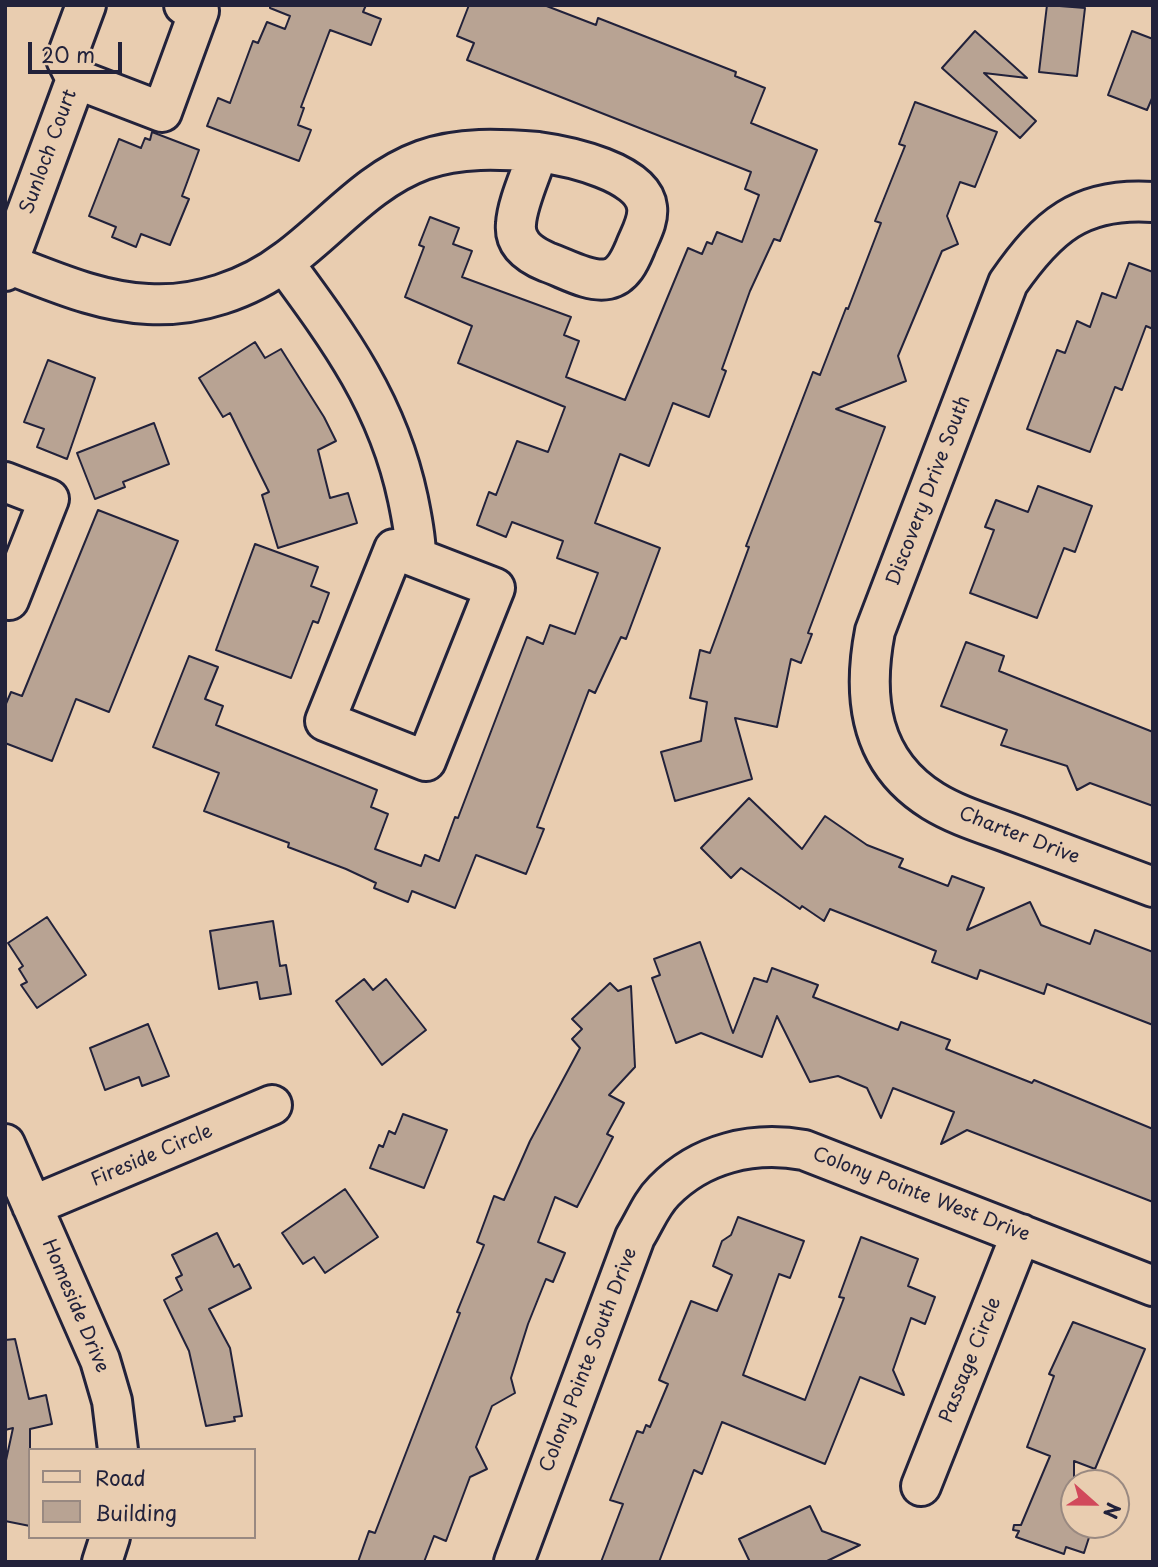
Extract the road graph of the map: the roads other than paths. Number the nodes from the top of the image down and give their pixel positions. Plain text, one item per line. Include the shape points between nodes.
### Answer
1 (86, 5) edge
2 (184, 5) edge
3 (76, 79) junction
4 (538, 152) dead end
5 (1153, 202) edge
6 (284, 262) junction
7 (6, 266) edge
8 (5, 482) edge
9 (416, 557) junction
10 (5, 598) edge
11 (897, 767) joint
12 (1153, 887) edge
13 (272, 1105) dead end
14 (5, 1144) edge
15 (686, 1172) joint
16 (32, 1206) junction
17 (1021, 1234) junction
18 (1153, 1286) edge
19 (118, 1448) edge
20 (921, 1486) dead end
21 (109, 1539) edge
22 (102, 1562) edge
23 (514, 1562) edge

1 - 3 street, Sunloch Court via 66,59
2 - 3 street, Sunloch Court via 199,11 162,112
3 - 7 street, Sunloch Court
4 - 6 street via 479,149 421,161 369,190
5 - 11 street, Discovery Drive South via 1105,204 1082,212 1052,229 1008,283 876,631 868,667 870,708 875,728
6 - 7 street via 218,295 149,304 106,298
6 - 9 street via 352,355 384,419 412,515
8 - 10 street via 49,499 9,600
9 - 9 street via 394,549 325,721 426,761 495,588
11 - 12 street, Charter Drive via 943,806
13 - 16 street, Fireside Circle
14 - 16 street, Homeside Drive
15 - 17 street, Colony Pointe West Drive via 730,1151 785,1146 822,1155
15 - 23 street, Colony Pointe South Drive via 663,1192 635,1237
16 - 19 street, Homeside Drive via 100,1360 112,1401
17 - 18 street, Colony Pointe West Drive
17 - 20 street, Passage Circle
21 - 22 street

